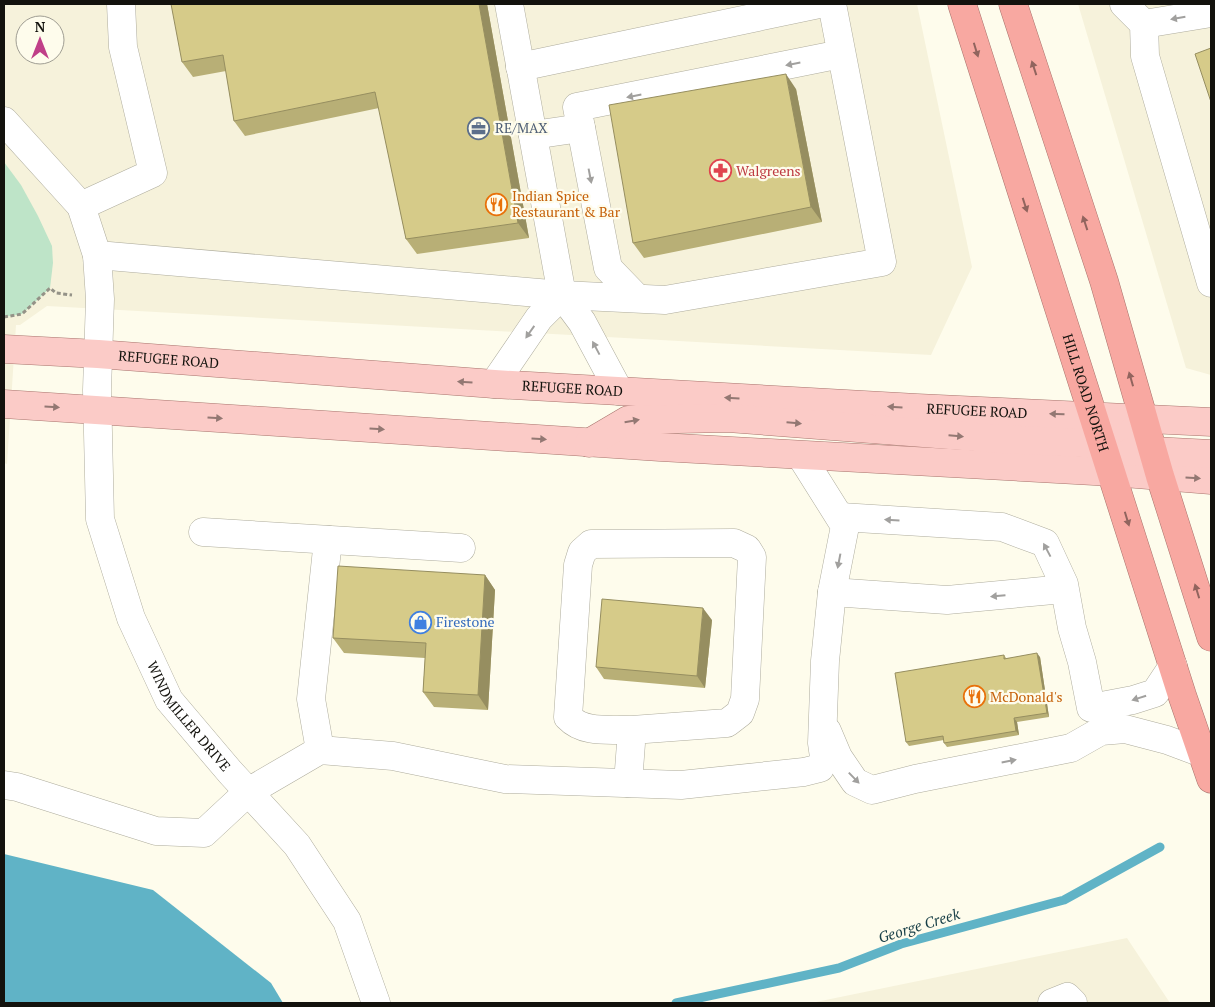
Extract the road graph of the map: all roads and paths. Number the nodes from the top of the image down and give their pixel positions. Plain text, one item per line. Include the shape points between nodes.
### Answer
1 (121, 4) edge
2 (509, 4) edge
3 (819, 4) edge
4 (832, 4) edge
5 (962, 4) edge
6 (1013, 4) edge
7 (1124, 4) edge
8 (1211, 13) edge
9 (1144, 24) junction
10 (841, 54) junction
11 (520, 67) junction
12 (4, 120) edge
13 (581, 128) junction
14 (532, 135) junction
15 (81, 206) junction
16 (97, 254) junction
17 (1211, 283) edge
18 (562, 295) junction
19 (637, 298) junction
20 (100, 299) junction
21 (4, 317) edge
22 (4, 349) edge
23 (98, 354) junction
24 (494, 384) junction
25 (619, 391) junction
26 (97, 400) junction
27 (4, 404) edge
28 (1093, 416) junction
29 (1133, 418) junction
30 (1211, 422) edge
31 (589, 442) junction
32 (1103, 444) junction
33 (1211, 454) edge
34 (801, 456) junction
35 (1151, 467) junction
36 (1112, 472) junction
37 (1211, 480) edge
38 (841, 517) junction
39 (203, 532) dead end
40 (328, 540) junction
41 (461, 548) dead end
42 (1064, 589) junction
43 (832, 592) junction
44 (1211, 637) edge
45 (1173, 666) junction
46 (822, 720) junction
47 (632, 730) junction
48 (320, 750) junction
49 (1202, 753) junction
50 (1211, 780) edge
51 (628, 784) junction
52 (4, 785) edge
53 (248, 792) junction
54 (376, 1003) edge

1 - 15 street via 123,47 153,173
2 - 11 street
3 - 11 street
4 - 10 street
5 -> 28 highway, HILL ROAD NORTH
29 -> 6 highway via 1104,281
7 - 9 street
8 -> 9 street
9 - 17 street via 1145,56
10 -> 13 street via 577,107
10 - 19 street via 882,262 665,300
11 - 14 street
12 - 15 street
13 - 14 street
13 -> 19 street via 608,268
14 - 18 street
15 - 16 street, WINDMILLER DRIVE
16 - 18 street
16 - 20 street, WINDMILLER DRIVE
18 - 19 street
18 -> 24 street via 539,318
25 -> 18 street via 582,322
20 - 21 path via 56,293 50,288 22,314
20 - 23 street, WINDMILLER DRIVE
22 - 23 main road, REFUGEE ROAD
24 -> 23 main road, REFUGEE ROAD
23 - 26 street, WINDMILLER DRIVE
24 - 25 main road, REFUGEE ROAD
28 -> 25 main road, REFUGEE ROAD
27 -> 26 main road
26 -> 31 main road
26 - 53 street, WINDMILLER DRIVE via 100,520 131,618 169,700
28 - 29 main road, REFUGEE ROAD
28 - 32 highway, HILL ROAD NORTH
29 - 30 main road, REFUGEE ROAD
29 - 32 main road, REFUGEE ROAD via 1140,426 1128,436
29 - 35 highway
31 -> 32 main road, REFUGEE ROAD via 628,420 728,418
31 - 34 main road
32 - 36 highway, HILL ROAD NORTH
33 - 35 main road
34 - 36 main road
34 - 38 street
35 - 36 main road via 1135,451 1125,454
35 -> 37 main road
44 -> 35 highway
36 -> 45 highway, HILL ROAD NORTH
42 -> 38 street via 1045,542 1002,527
38 -> 43 street via 845,526
39 - 40 street
40 - 41 street
40 - 48 street via 311,699
42 -> 43 street via 947,600
45 -> 42 street via 1155,693 1091,708
43 - 46 street
45 - 49 highway, HILL ROAD NORTH
46 -> 49 street via 838,757 855,782 872,790 1071,748 1101,730 1125,729
46 - 51 street via 824,758 820,768 681,785
47 - 47 street via 726,723 740,713 746,699 752,558 747,549 734,544 591,544 582,552 578,565 568,717 588,729
47 - 51 street
48 - 51 street via 393,756 505,779
48 - 53 street
49 - 50 highway, HILL ROAD NORTH
52 - 53 street via 156,831 204,834
53 - 54 street, WINDMILLER DRIVE via 297,846 347,922

